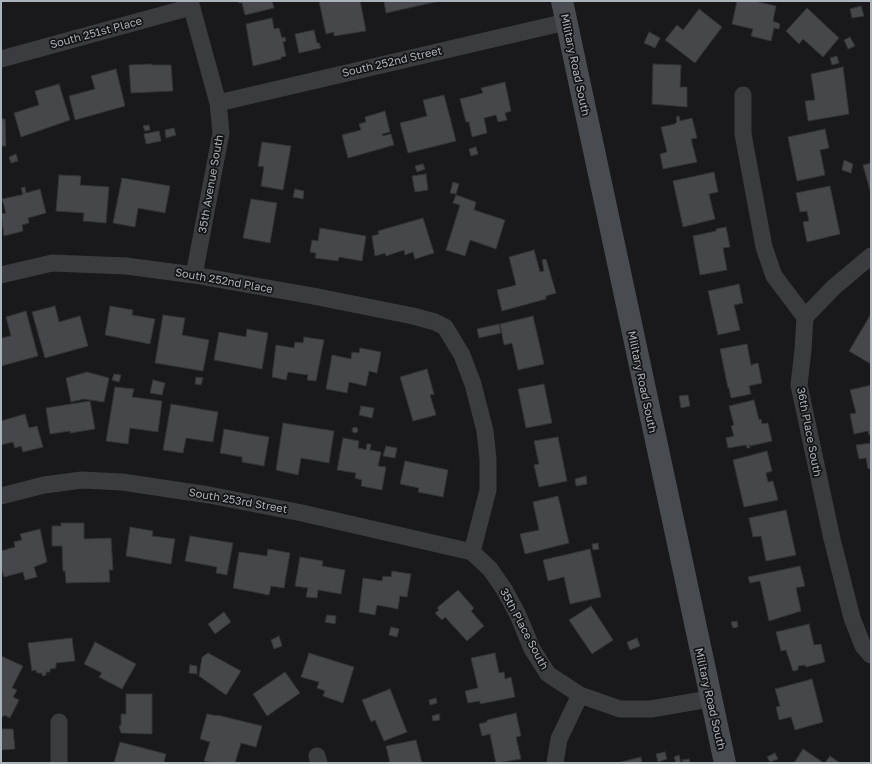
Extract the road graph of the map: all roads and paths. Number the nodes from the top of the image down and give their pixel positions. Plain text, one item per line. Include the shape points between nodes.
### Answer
1 (190, 4) edge
2 (564, 11) edge
3 (1, 58) edge
4 (743, 95) dead end
5 (218, 103) junction
6 (871, 256) edge
7 (1, 274) edge
8 (194, 275) junction
9 (805, 317) junction
10 (1, 496) edge
11 (472, 552) junction
12 (871, 655) edge
13 (580, 694) junction
14 (710, 699) junction
15 (59, 722) dead end
16 (59, 763) edge
17 (556, 763) edge
18 (724, 763) edge

1 - 3 street, South 251st Place
1 - 5 street, 35th Avenue South
2 - 5 street, South 252nd Street
2 - 14 main road, Military Road South
4 - 9 street via 743,134 764,247 774,276
5 - 8 street, 35th Avenue South via 221,134
6 - 9 street via 834,287
7 - 8 street, South 252nd Place via 52,263 126,266
8 - 11 street, South 252nd Place via 413,316 445,327 462,355 473,384 485,431 488,490
9 - 12 street, 36th Place South via 799,385 830,532 852,618 863,646
10 - 11 street, South 253rd Street via 44,485 82,480 122,482 302,512
11 - 13 street, 35th Place South via 490,569 504,589 518,614 532,649 548,674
13 - 14 street, 35th Place South via 620,709 651,709
13 - 17 street via 559,739
14 - 18 main road, Military Road South
15 - 16 street

